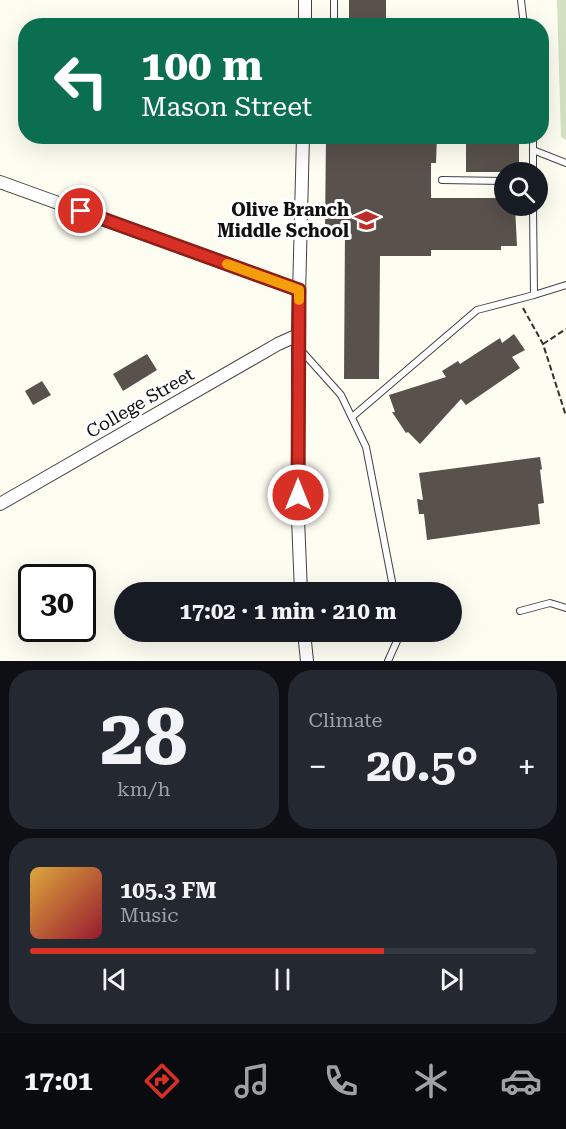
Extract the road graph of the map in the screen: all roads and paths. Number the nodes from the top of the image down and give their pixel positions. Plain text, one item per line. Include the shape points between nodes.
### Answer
1 (305, 0) edge
2 (334, 0) edge
3 (521, 0) edge
4 (305, 18) edge
5 (334, 18) edge
6 (523, 18) edge
7 (303, 144) edge
8 (533, 144) edge
9 (533, 150) junction
10 (533, 162) edge
11 (566, 163) edge
12 (442, 180) dead end
13 (494, 181) edge
14 (0, 182) edge
15 (533, 216) edge
16 (566, 285) edge
17 (299, 290) junction
18 (534, 295) junction
19 (518, 300) junction
20 (566, 329) edge
21 (298, 341) junction
22 (543, 344) junction
23 (566, 416) edge
24 (352, 417) junction
25 (0, 504) edge
26 (300, 582) edge
27 (392, 582) edge
28 (566, 608) edge
29 (520, 611) dead end
30 (305, 642) edge
31 (396, 642) edge
32 (307, 661) edge
33 (388, 661) edge

1 - 4 street
2 - 5 lane
3 - 6 lane
7 - 17 street
8 - 9 lane
9 - 10 lane
9 - 11 lane
12 - 13 lane
14 - 17 street
15 - 18 lane
16 - 18 lane
17 - 21 street
18 - 19 lane
19 - 22 path
19 - 24 lane via 477,310
20 - 22 path
21 - 24 lane via 341,395
21 - 25 street, College Street via 278,344
21 - 26 street
22 - 23 path
24 - 27 lane via 366,447
28 - 29 lane via 550,603
30 - 32 street
31 - 33 lane

